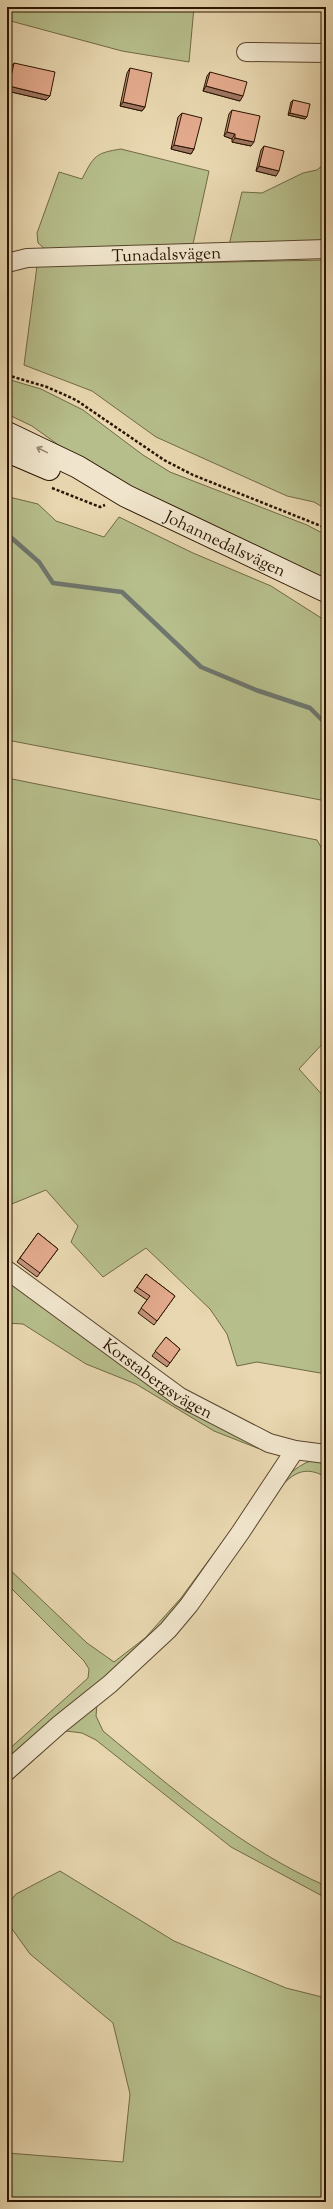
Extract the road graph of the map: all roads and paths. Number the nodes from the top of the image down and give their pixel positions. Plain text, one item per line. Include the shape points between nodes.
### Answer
1 (246, 52) dead end
2 (326, 53) edge
3 (326, 248) edge
4 (7, 264) edge
5 (7, 375) edge
6 (7, 433) edge
7 (7, 451) edge
8 (51, 487) dead end
9 (126, 496) junction
10 (326, 528) edge
11 (326, 591) edge
12 (7, 1270) edge
13 (295, 1450) junction
14 (326, 1454) edge
15 (7, 1771) edge

1 - 2 street
3 - 4 street, Tunadalsvägen via 27,258
5 - 10 path via 47,387 76,400 164,460 193,475
9 -> 6 main road, Johannedalsvägen via 78,467
7 - 9 main road, Johannedalsvägen via 84,483
8 - 9 path via 100,507
9 - 11 main road, Johannedalsvägen
12 - 13 street, Korstabergsvägen via 180,1397 269,1443
13 - 14 street, Korstabergsvägen
13 - 15 street via 240,1533 168,1630 110,1684

